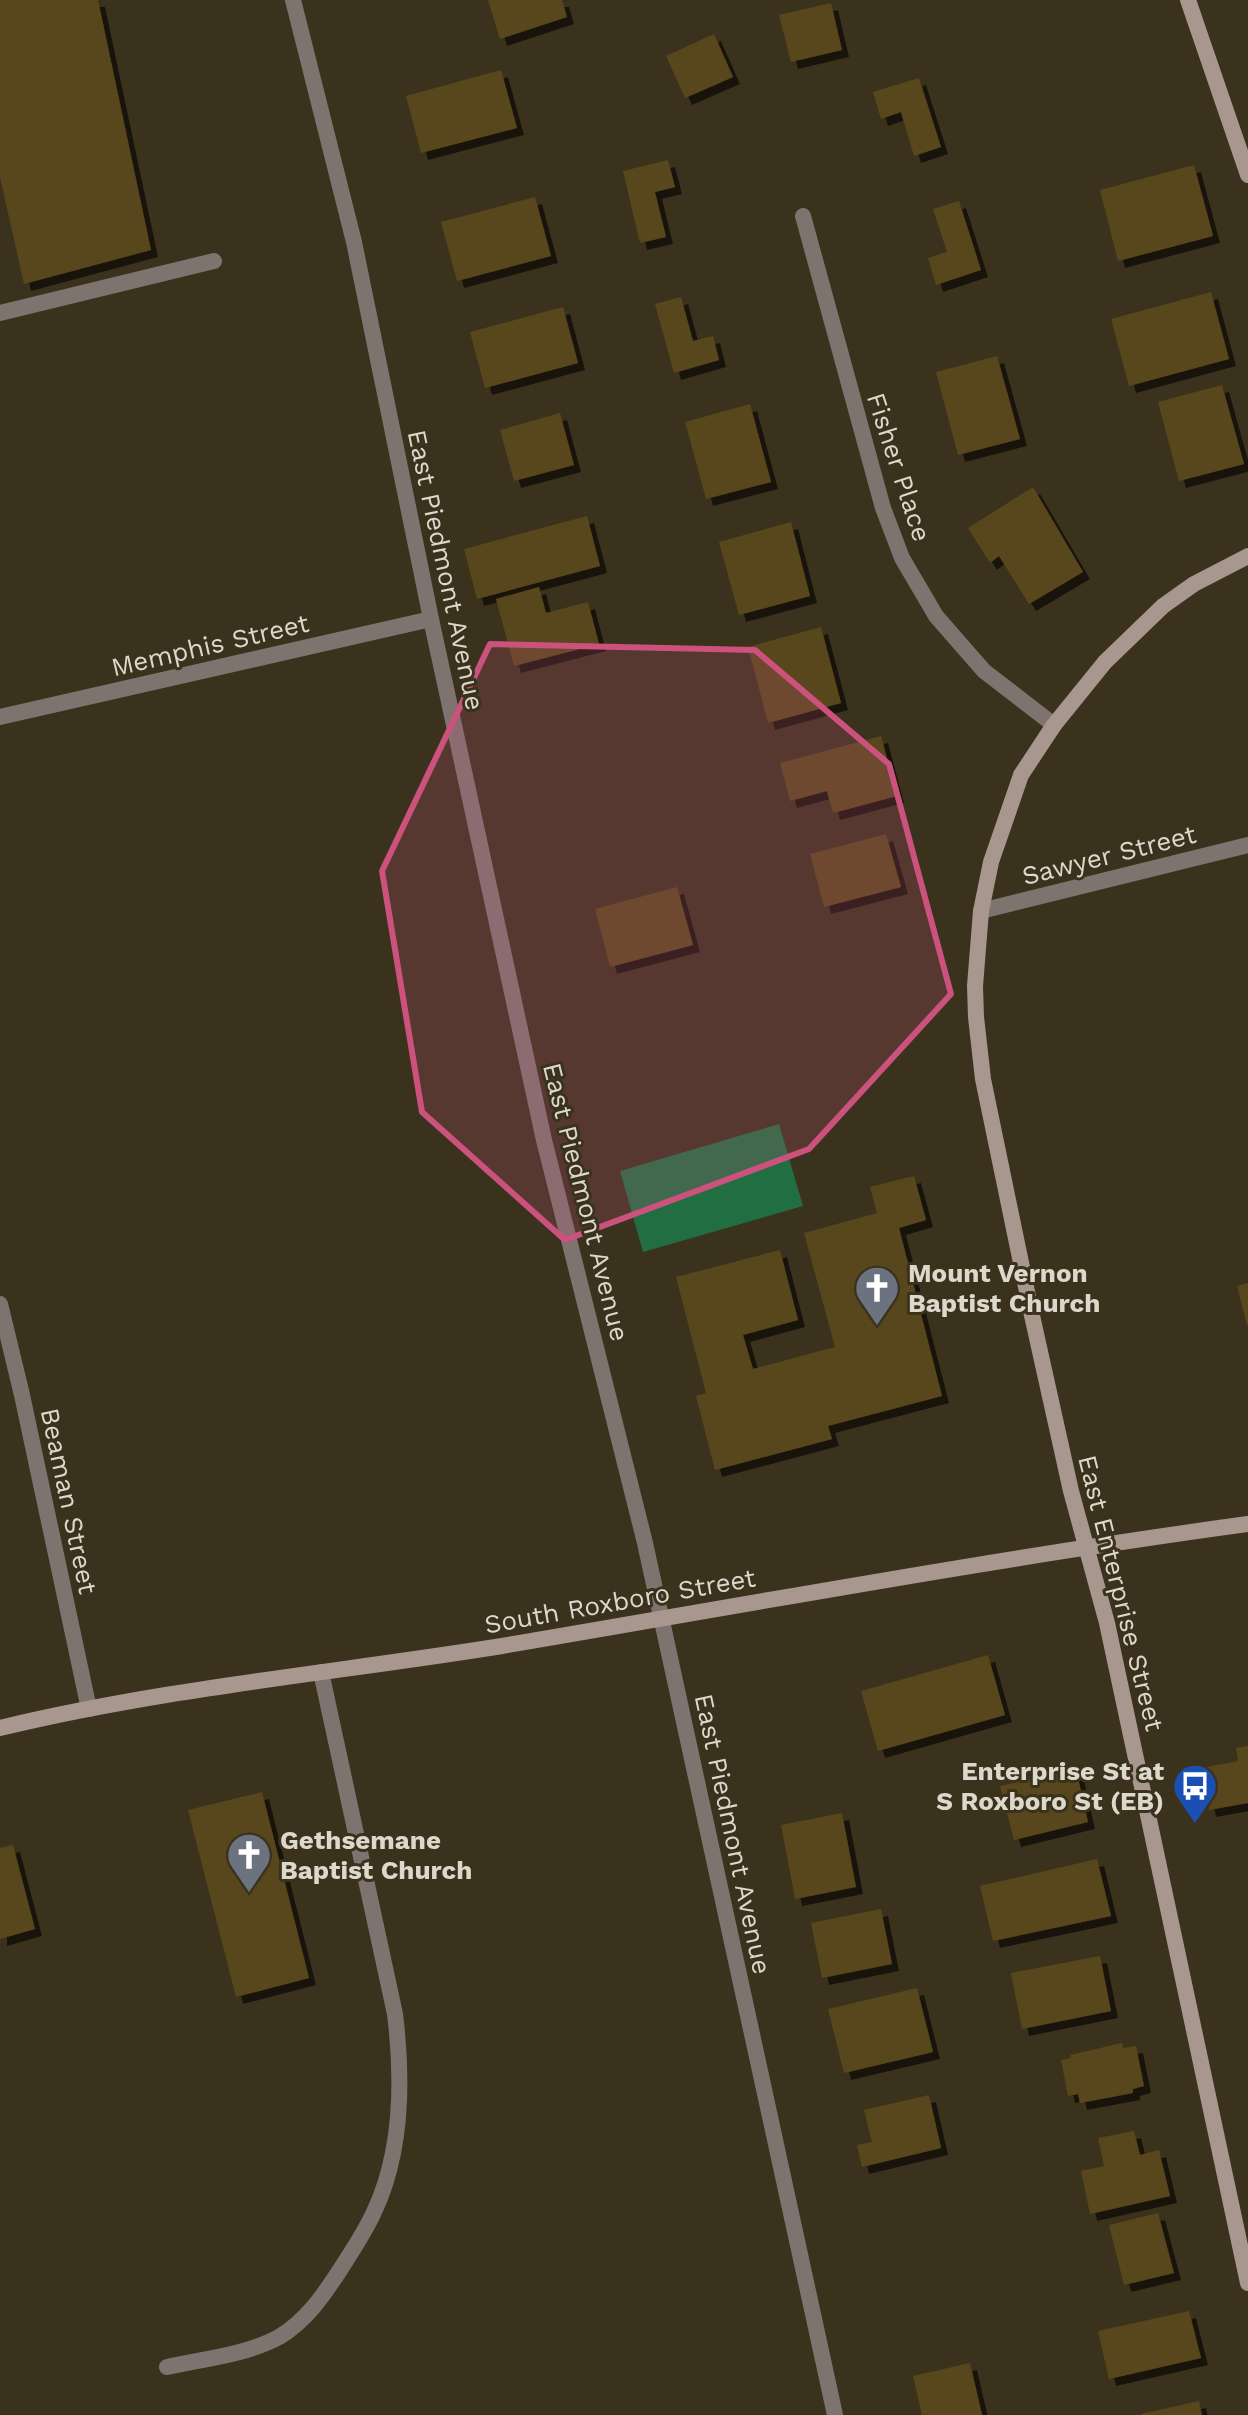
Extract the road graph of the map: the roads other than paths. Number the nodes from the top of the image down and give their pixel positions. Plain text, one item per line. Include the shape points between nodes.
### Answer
1 (293, 0) edge
2 (1188, 0) edge
3 (1248, 175) edge
4 (803, 216) dead end
5 (214, 261) dead end
6 (0, 313) edge
7 (1248, 556) edge
8 (431, 619) junction
9 (0, 717) edge
10 (1054, 725) junction
11 (1248, 845) edge
12 (981, 911) junction
13 (0, 1304) edge
14 (1248, 1524) edge
15 (1086, 1547) junction
16 (660, 1618) junction
17 (321, 1672) junction
18 (89, 1709) junction
19 (0, 1728) edge
20 (1248, 2283) edge
21 (167, 2367) dead end
22 (835, 2415) edge

1 - 8 street, East Piedmont Avenue via 354,242
2 - 3 street
4 - 10 street, Fisher Place via 883,508 902,558 936,616 984,671
5 - 6 street
7 - 10 street, East Enterprise Street via 1163,606 1105,662
8 - 9 street, Memphis Street
8 - 16 street, East Piedmont Avenue via 544,1140
10 - 12 street, East Enterprise Street via 1021,775 991,862
11 - 12 street, Sawyer Street
12 - 15 street, East Enterprise Street via 975,1002 983,1079
13 - 18 street, Beaman Street
14 - 15 street, South Roxboro Street
15 - 16 street, South Roxboro Street
15 - 20 street, East Enterprise Street via 1107,1623
16 - 17 street, South Roxboro Street
16 - 22 street, East Piedmont Avenue
17 - 18 street, South Roxboro Street
17 - 21 street via 395,2014 400,2105 387,2178 357,2243 299,2323 245,2350
18 - 19 street, South Roxboro Street

